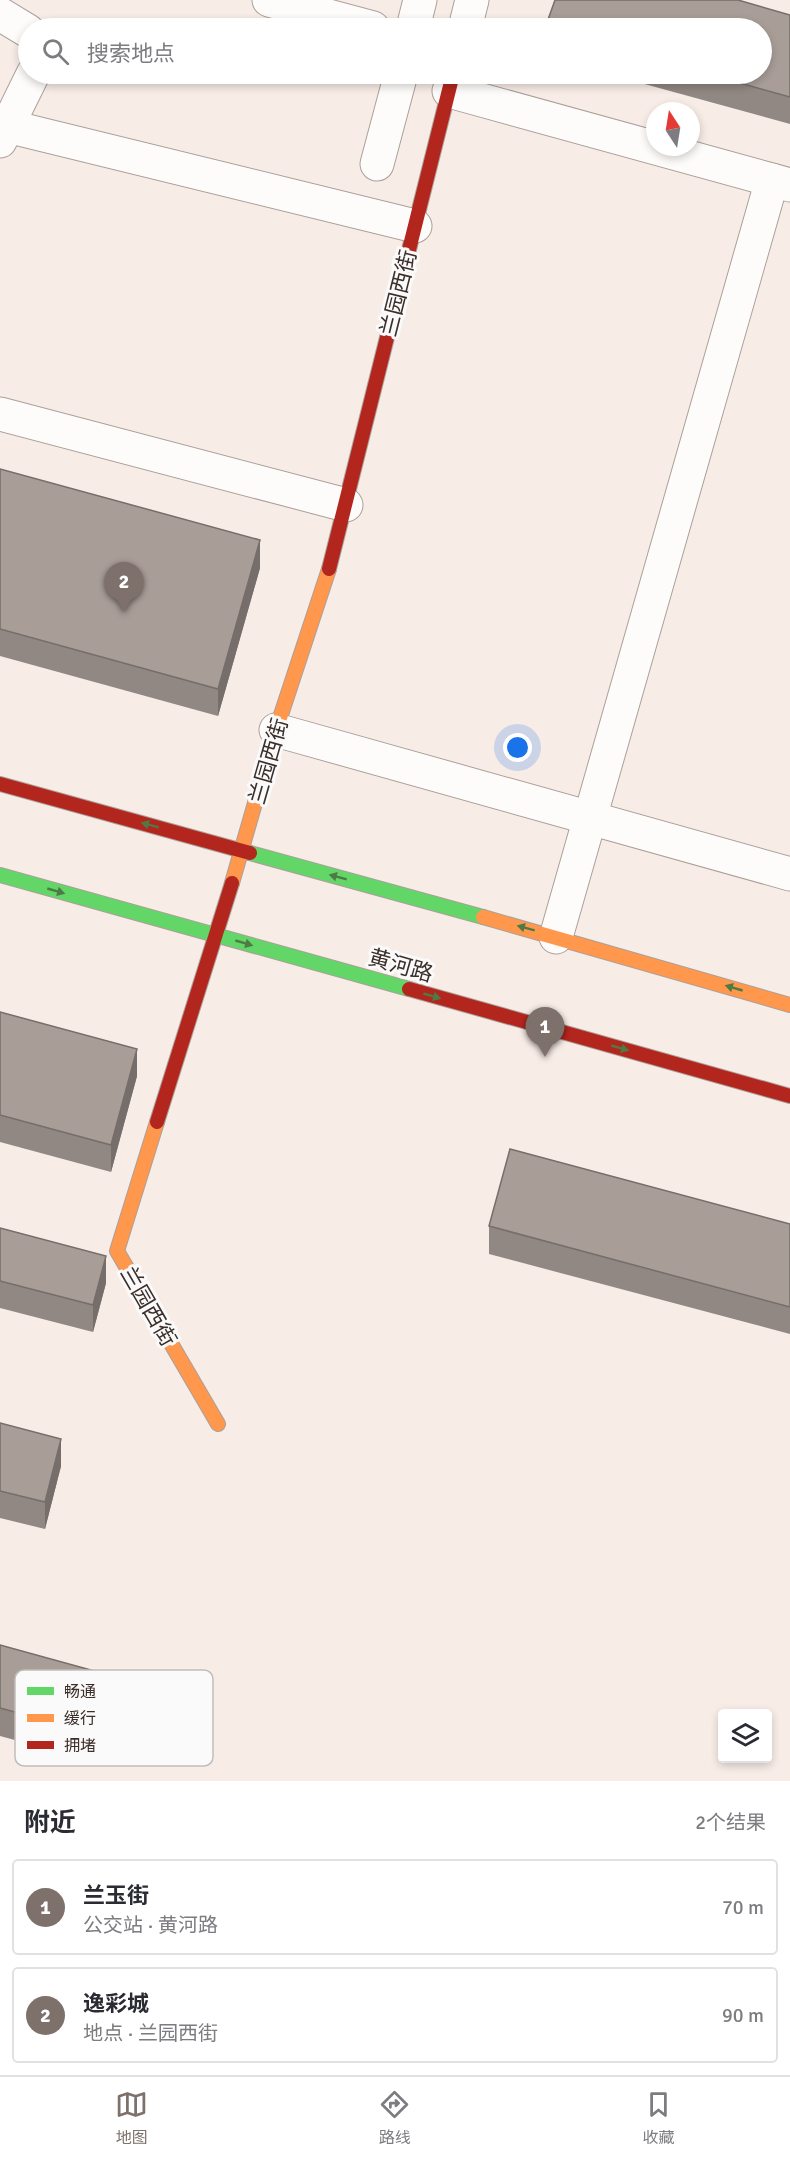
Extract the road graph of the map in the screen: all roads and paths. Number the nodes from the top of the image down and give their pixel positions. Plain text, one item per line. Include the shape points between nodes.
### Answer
1 (269, 0) edge
2 (420, 0) edge
3 (472, 0) edge
4 (0, 14) edge
5 (336, 18) edge
6 (416, 18) edge
7 (468, 18) edge
8 (18, 25) edge
9 (28, 84) edge
10 (398, 84) edge
11 (450, 84) edge
12 (458, 84) edge
13 (4, 134) edge
14 (377, 164) dead end
15 (781, 182) edge
16 (415, 226) junction
17 (0, 414) edge
18 (346, 505) junction
19 (276, 730) junction
20 (0, 784) edge
21 (588, 817) junction
22 (242, 851) junction
23 (790, 874) edge
24 (0, 875) edge
25 (216, 936) junction
26 (556, 937) junction
27 (790, 1005) edge
28 (790, 1096) edge
29 (218, 1424) dead end

1 - 5 street
2 - 6 street
3 - 7 street
4 - 8 street
9 - 13 street
10 - 14 street
11 - 16 main road, 兰园西街
12 - 15 street
13 - 16 street
15 - 21 street
16 - 18 main road, 兰园西街
17 - 18 street
18 - 19 main road, 兰园西街
19 - 21 street
19 - 22 main road, 兰园西街
22 -> 20 main road
21 - 23 street
21 - 26 street
22 - 25 main road, 兰园西街
26 -> 22 main road
24 -> 25 main road, 黄河路
25 -> 28 main road, 黄河路
25 - 29 main road, 兰园西街 via 117,1251
27 -> 26 main road

